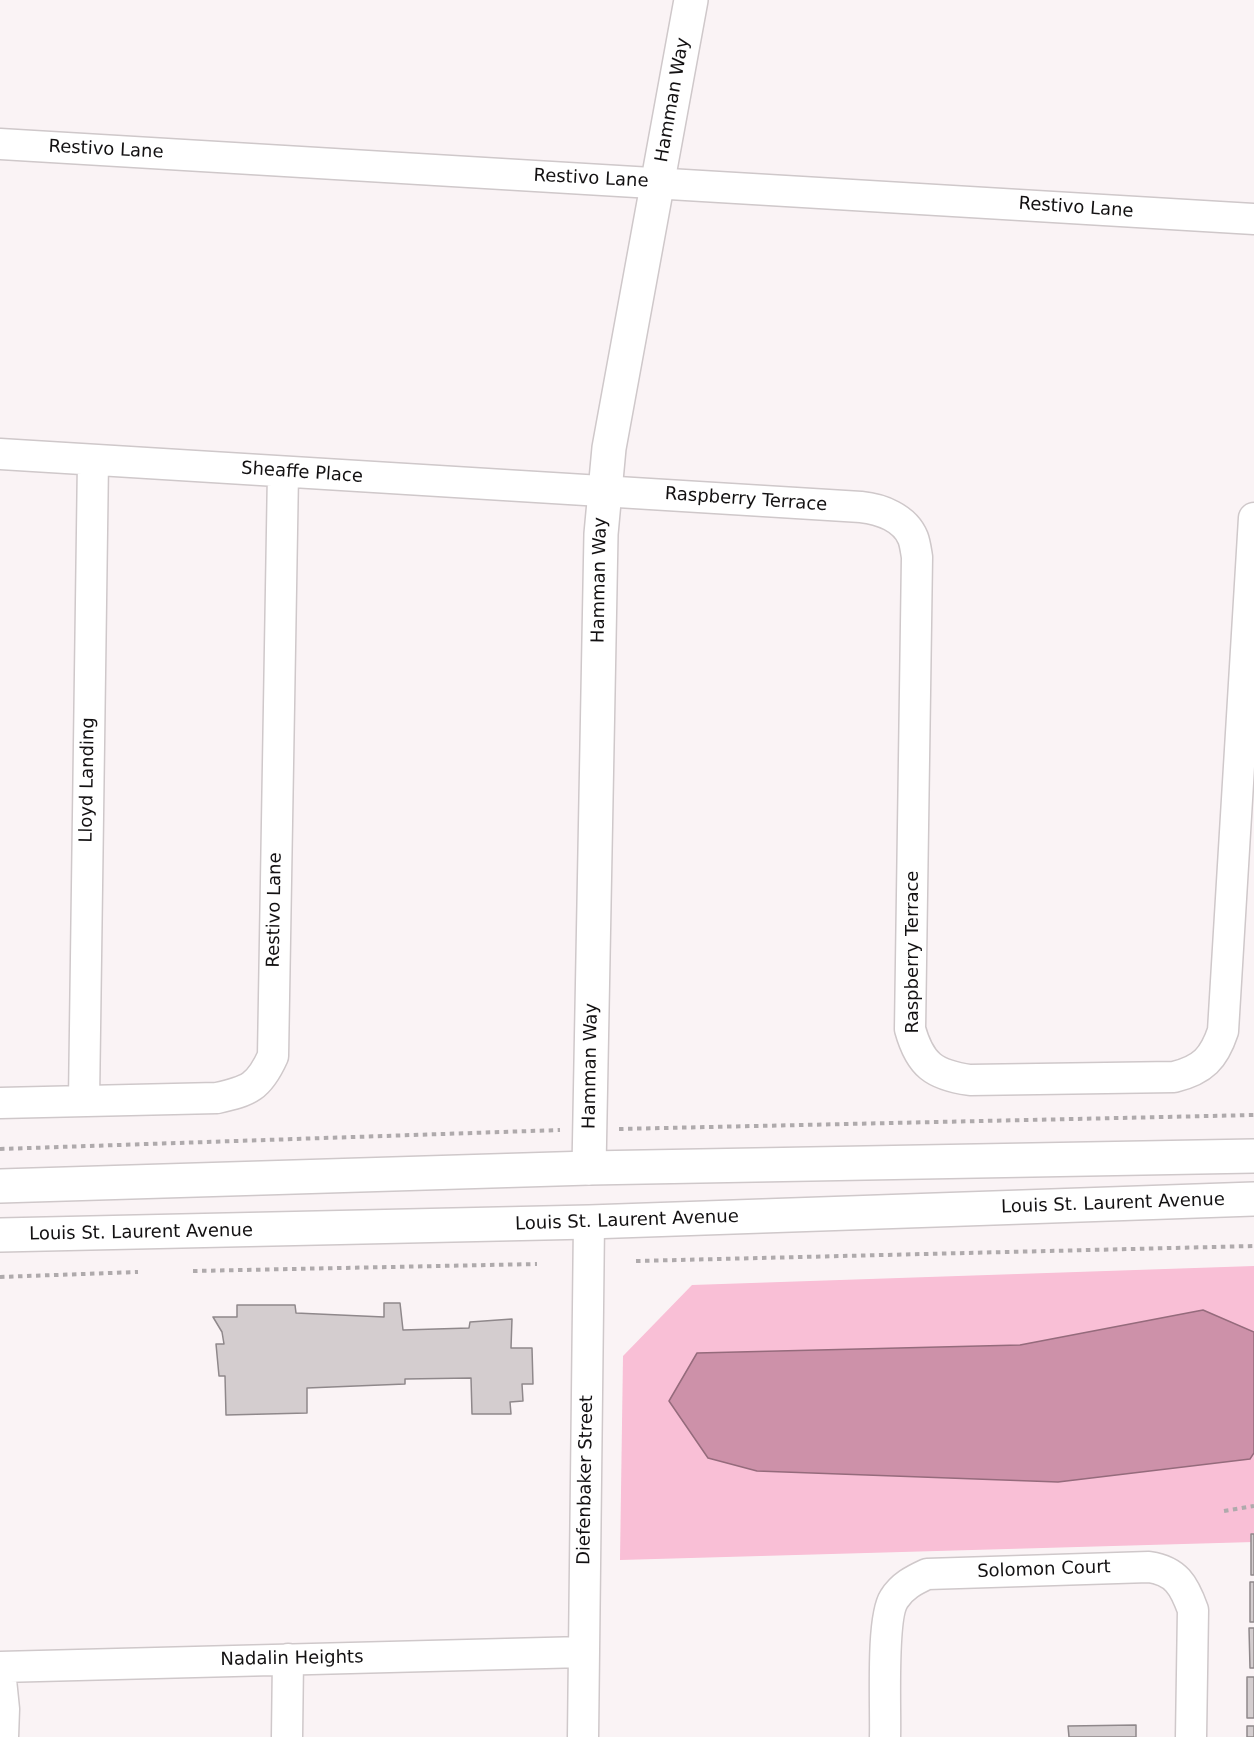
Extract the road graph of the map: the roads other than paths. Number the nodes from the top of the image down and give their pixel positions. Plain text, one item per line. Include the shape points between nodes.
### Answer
1 (691, 0) edge
2 (0, 144) edge
3 (657, 183) junction
4 (1254, 219) edge
5 (0, 454) edge
6 (93, 460) junction
7 (283, 472) junction
8 (603, 492) junction
9 (1254, 518) edge
10 (84, 1100) junction
11 (0, 1103) edge
12 (1254, 1156) edge
13 (589, 1168) junction
14 (0, 1186) edge
15 (1254, 1199) edge
16 (589, 1222) junction
17 (0, 1235) edge
18 (584, 1652) junction
19 (288, 1659) junction
20 (0, 1668) edge
21 (3, 1737) edge
22 (287, 1737) edge
23 (583, 1737) edge
24 (885, 1737) edge
25 (1191, 1737) edge

1 - 3 main road, Hamman Way
2 - 3 street, Restivo Lane
3 - 4 street, Restivo Lane
3 - 8 main road, Hamman Way
5 - 6 street, Sheaffe Place
6 - 7 street, Sheaffe Place
6 - 10 street, Lloyd Landing
7 - 8 street, Sheaffe Place
7 - 10 street, Restivo Lane via 273,1056 264,1075 252,1087 217,1098
8 - 9 street, Raspberry Terrace via 877,508 903,524 913,537 917,557 910,1029 916,1049 929,1065 948,1077 970,1080 1174,1077 1203,1065 1216,1050 1223,1031
8 - 13 main road, Hamman Way
10 - 11 street, Restivo Lane
12 - 13 main road
13 - 14 main road
15 - 16 main road, Louis St. Laurent Avenue
16 - 17 main road, Louis St. Laurent Avenue
16 - 18 street, Diefenbaker Street
18 - 19 street, Nadalin Heights
18 - 23 street, Diefenbaker Street
19 - 20 street, Nadalin Heights
19 - 22 street
20 - 21 street
24 - 25 street, Solomon Court via 887,1619 893,1600 907,1584 927,1574 1149,1567 1174,1576 1186,1590 1193,1610

